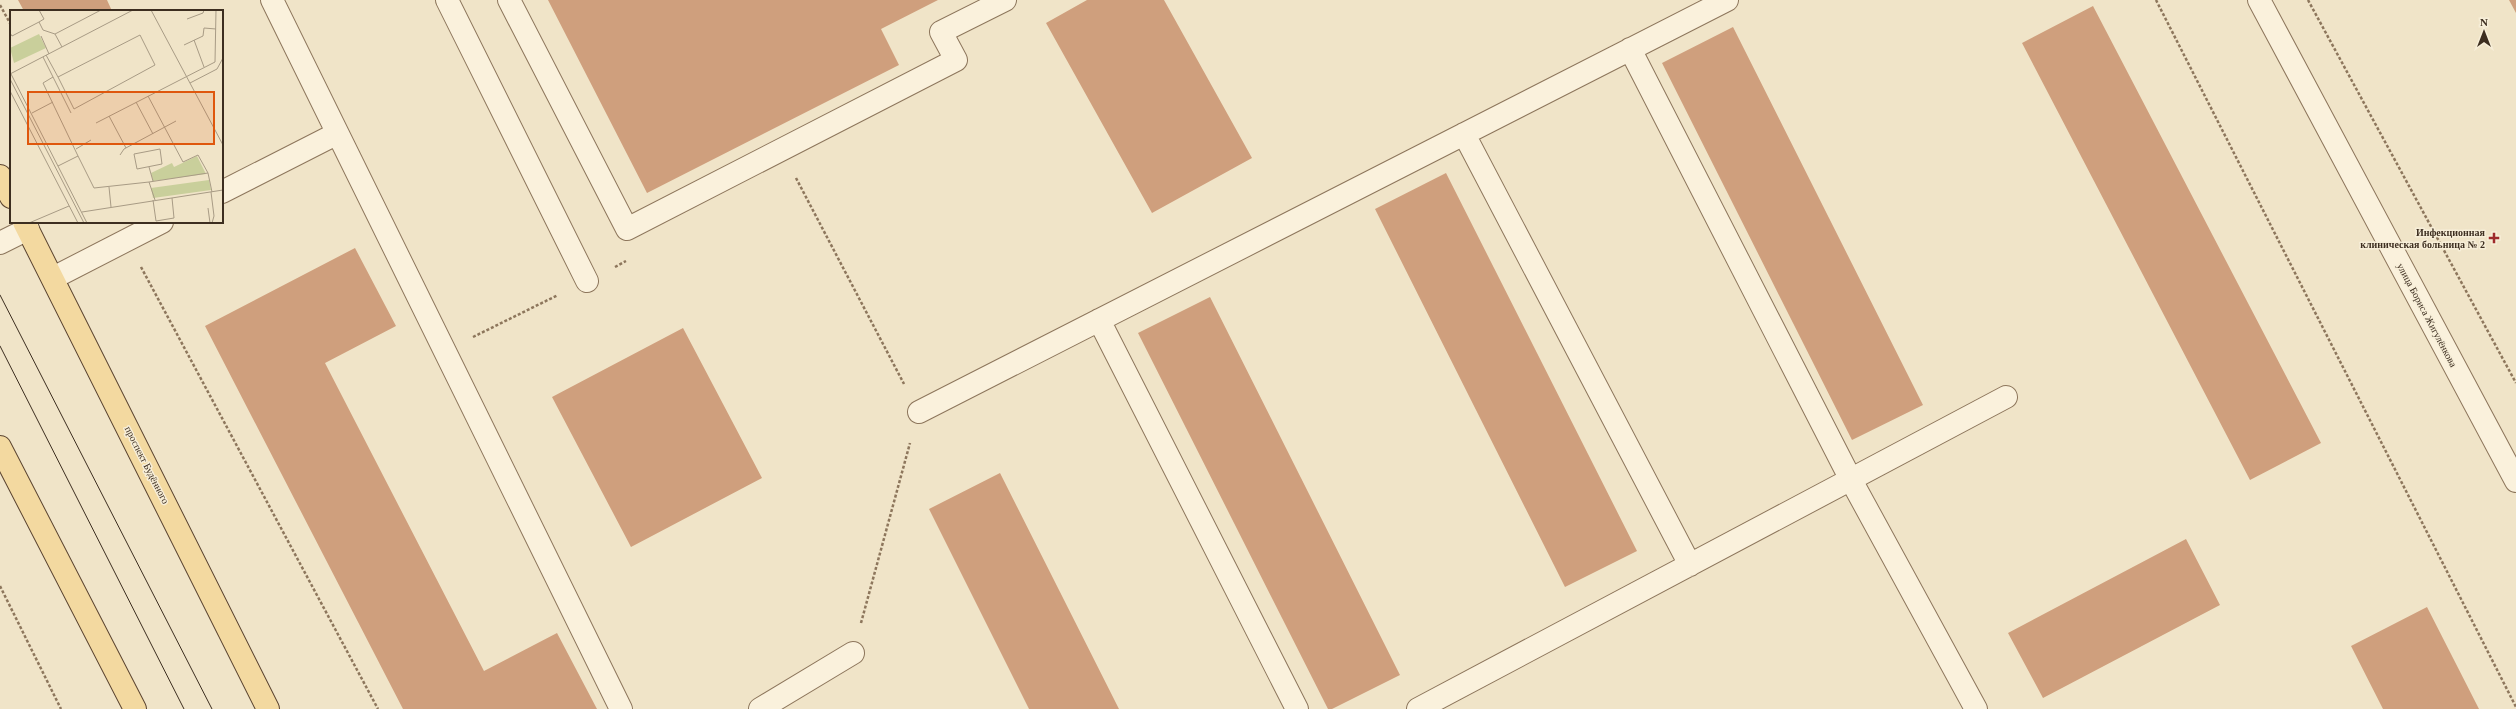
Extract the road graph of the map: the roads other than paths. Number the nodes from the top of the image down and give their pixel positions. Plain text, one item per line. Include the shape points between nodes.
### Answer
1 (272, 0) edge
2 (447, 0) edge
3 (509, 0) edge
4 (1005, 0) edge
5 (1727, 0) edge
6 (2259, 0) edge
7 (1630, 49) junction
8 (336, 134) junction
9 (1464, 134) junction
10 (0, 176) edge
11 (223, 191) edge
12 (10, 195) edge
13 (160, 223) edge
14 (26, 226) edge
15 (0, 243) edge
16 (52, 278) junction
17 (587, 281) road end
18 (1099, 320) junction
19 (2006, 398) dead end
20 (919, 412) road end
21 (0, 447) edge
22 (1851, 480) junction
23 (2516, 481) edge
24 (1690, 565) junction
25 (853, 653) road end
26 (135, 709) edge
27 (268, 709) edge
28 (621, 709) edge
29 (760, 709) edge
30 (1297, 709) edge
31 (1418, 709) edge
32 (1976, 709) edge

1 - 8 street
2 - 17 street
3 - 4 street via 627,229 956,60 942,32
5 - 7 street
6 - 23 street, улица Бориса Жигулёнкова
7 - 9 street
7 - 22 street
8 - 11 street
8 - 28 street
9 - 18 street
9 - 24 street
10 - 12 main road
13 - 16 street
14 - 15 street
14 - 16 main road, проспект Будённого
16 - 27 main road, проспект Будённого
18 - 20 street
18 - 30 street
19 - 22 street
21 - 26 main road
22 - 24 street
22 - 32 street
24 - 31 street
25 - 29 street

